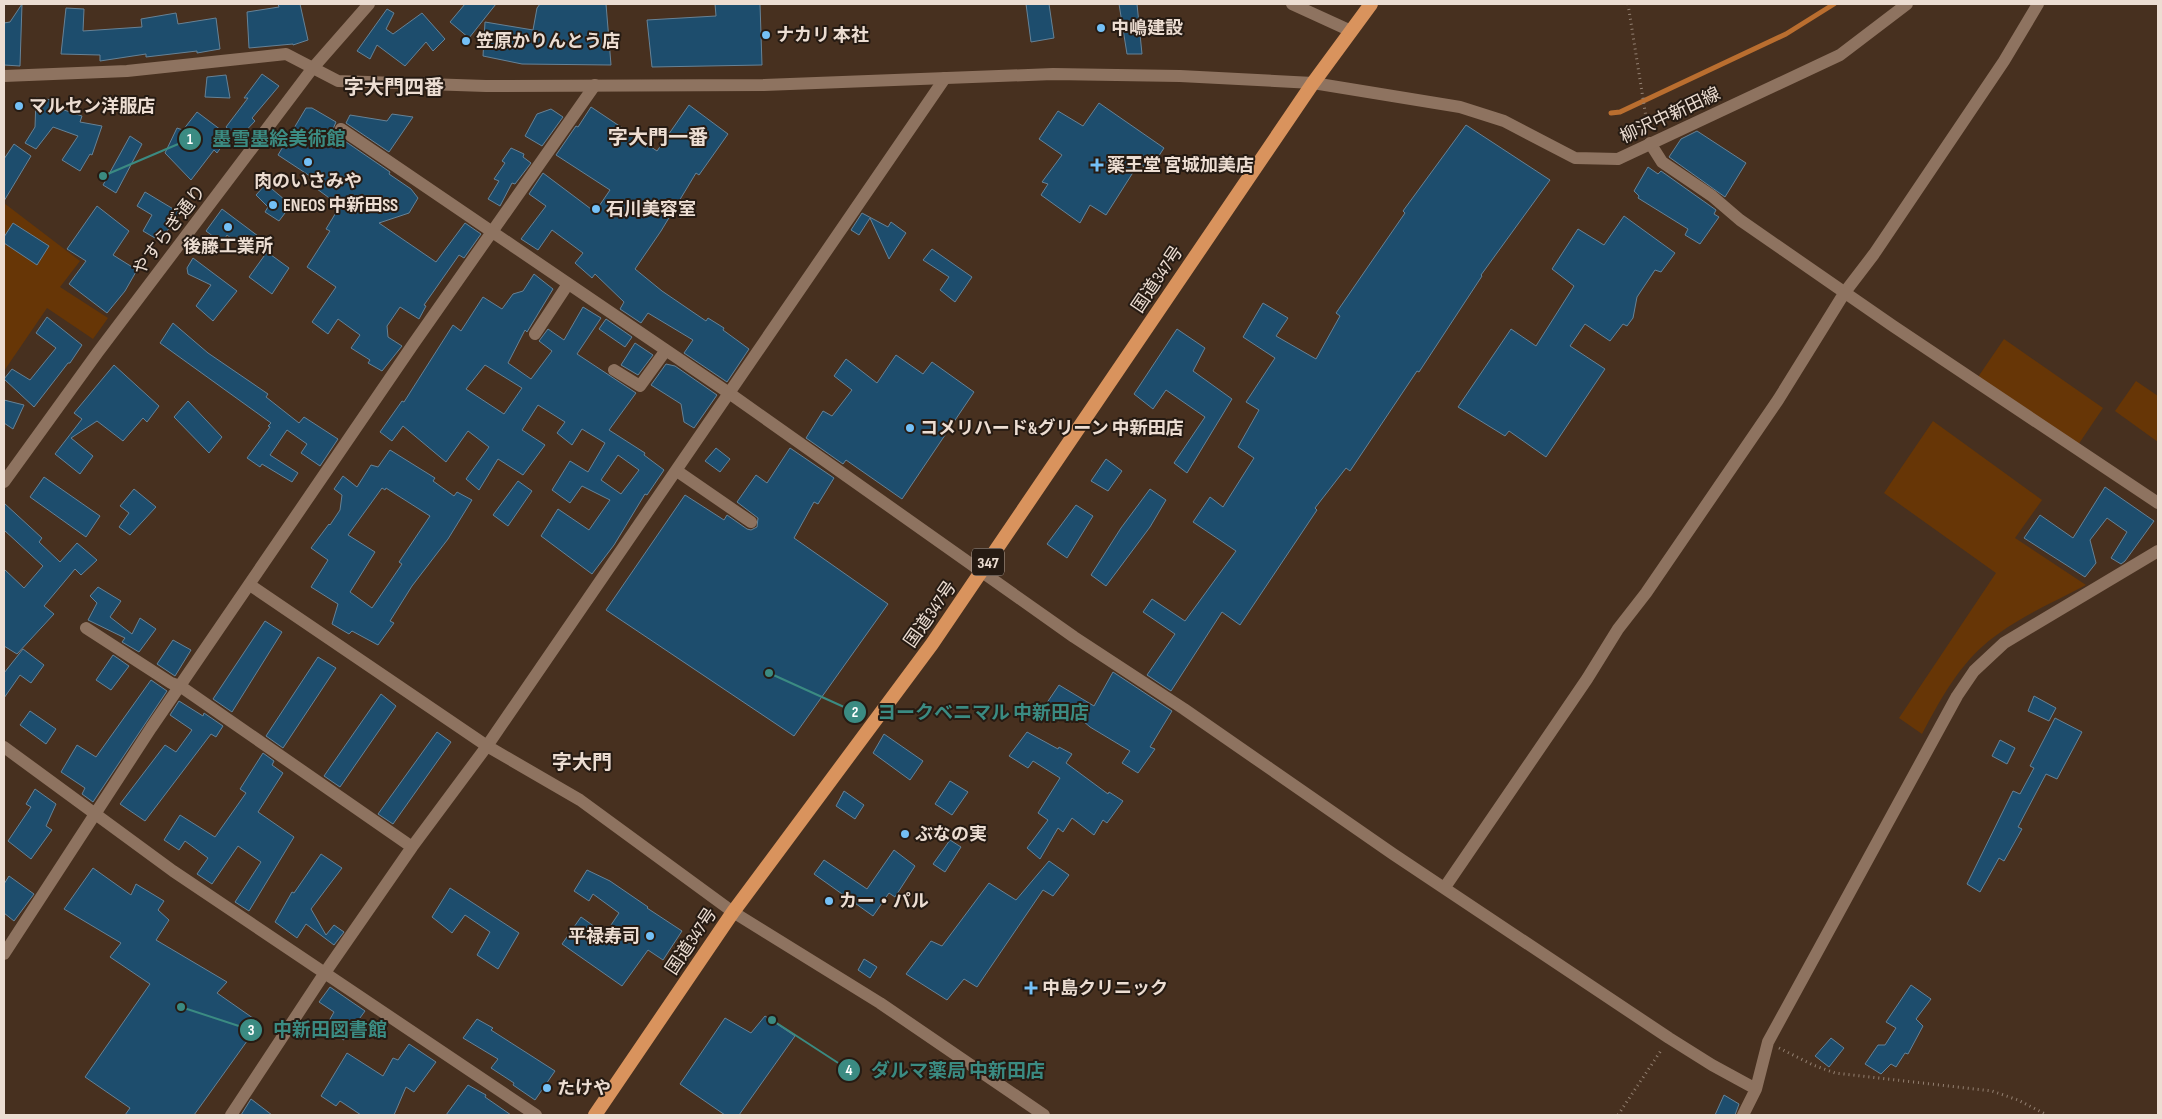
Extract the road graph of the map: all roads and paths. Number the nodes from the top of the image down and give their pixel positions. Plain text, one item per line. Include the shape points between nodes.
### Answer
1 (369, 4) edge
2 (1292, 4) edge
3 (1371, 4) edge
4 (1628, 4) edge
5 (1907, 4) edge
6 (2038, 4) edge
7 (1351, 31) junction
8 (312, 69) junction
9 (4, 76) edge
10 (944, 78) junction
11 (1313, 83) junction
12 (595, 85) junction
13 (341, 129) dead end
14 (1650, 143) junction
15 (492, 231) junction
16 (568, 284) junction
17 (1845, 292) junction
18 (535, 334) dead end
19 (666, 350) junction
20 (614, 370) dead end
21 (729, 393) junction
22 (677, 471) junction
23 (4, 482) edge
24 (2158, 503) edge
25 (751, 522) dead end
26 (2158, 551) edge
27 (982, 571) junction
28 (250, 585) junction
29 (86, 628) dead end
30 (180, 686) junction
31 (487, 746) junction
32 (4, 747) edge
33 (94, 815) junction
34 (412, 847) junction
35 (1445, 887) junction
36 (733, 912) junction
37 (5, 949) edge
38 (324, 974) junction
39 (1669, 1038) junction
40 (1768, 1042) junction
41 (1756, 1089) junction
42 (231, 1115) edge
43 (536, 1115) edge
44 (595, 1115) edge
45 (1044, 1115) edge
46 (1618, 1115) edge
47 (1743, 1115) edge
48 (2047, 1115) edge

1 - 8 street, やすらぎ通り
2 - 7 street
3 - 7 highway, 国道347号 / 347
4 - 14 path
5 - 14 street, 柳沢中新田線 via 1840,55
6 - 17 street via 2004,61
7 - 11 highway, 国道347号 / 347
8 - 9 street, 柳沢中新田線 via 286,54 127,71
8 - 12 street, 柳沢中新田線 via 338,81 486,86
8 - 23 street, やすらぎ通り
10 - 11 street, 柳沢中新田線 via 1073,74
10 - 12 street, 柳沢中新田線 via 764,85
10 - 21 street
11 - 14 street, 柳沢中新田線 via 1460,107 1504,121 1575,158 1618,159
11 - 27 highway, 国道347号 / 347
12 - 15 street
13 - 15 street
14 - 17 street via 1662,162
15 - 16 street
15 - 28 street
16 - 18 street
16 - 19 street
17 - 24 street
17 - 35 street via 1778,400 1618,629
19 - 20 street via 640,386
19 - 21 street
21 - 22 street
21 - 27 street
22 - 25 street
22 - 31 street
26 - 40 street via 2004,643 1974,671 1957,696
27 - 35 street via 1074,637 1184,708
27 - 36 highway, 国道347号 / 347 via 932,644
28 - 30 street
28 - 31 street
29 - 30 street
30 - 33 street
30 - 34 street
31 - 34 street
31 - 36 street via 580,800
32 - 33 street
33 - 37 street
33 - 38 street
34 - 38 street
35 - 39 street
36 - 44 highway, 国道347号 / 347
36 - 45 street via 880,1002
38 - 42 street
38 - 43 street
39 - 41 street
39 - 46 path
40 - 41 street
40 - 48 path via 1835,1073 1992,1091
41 - 47 street

